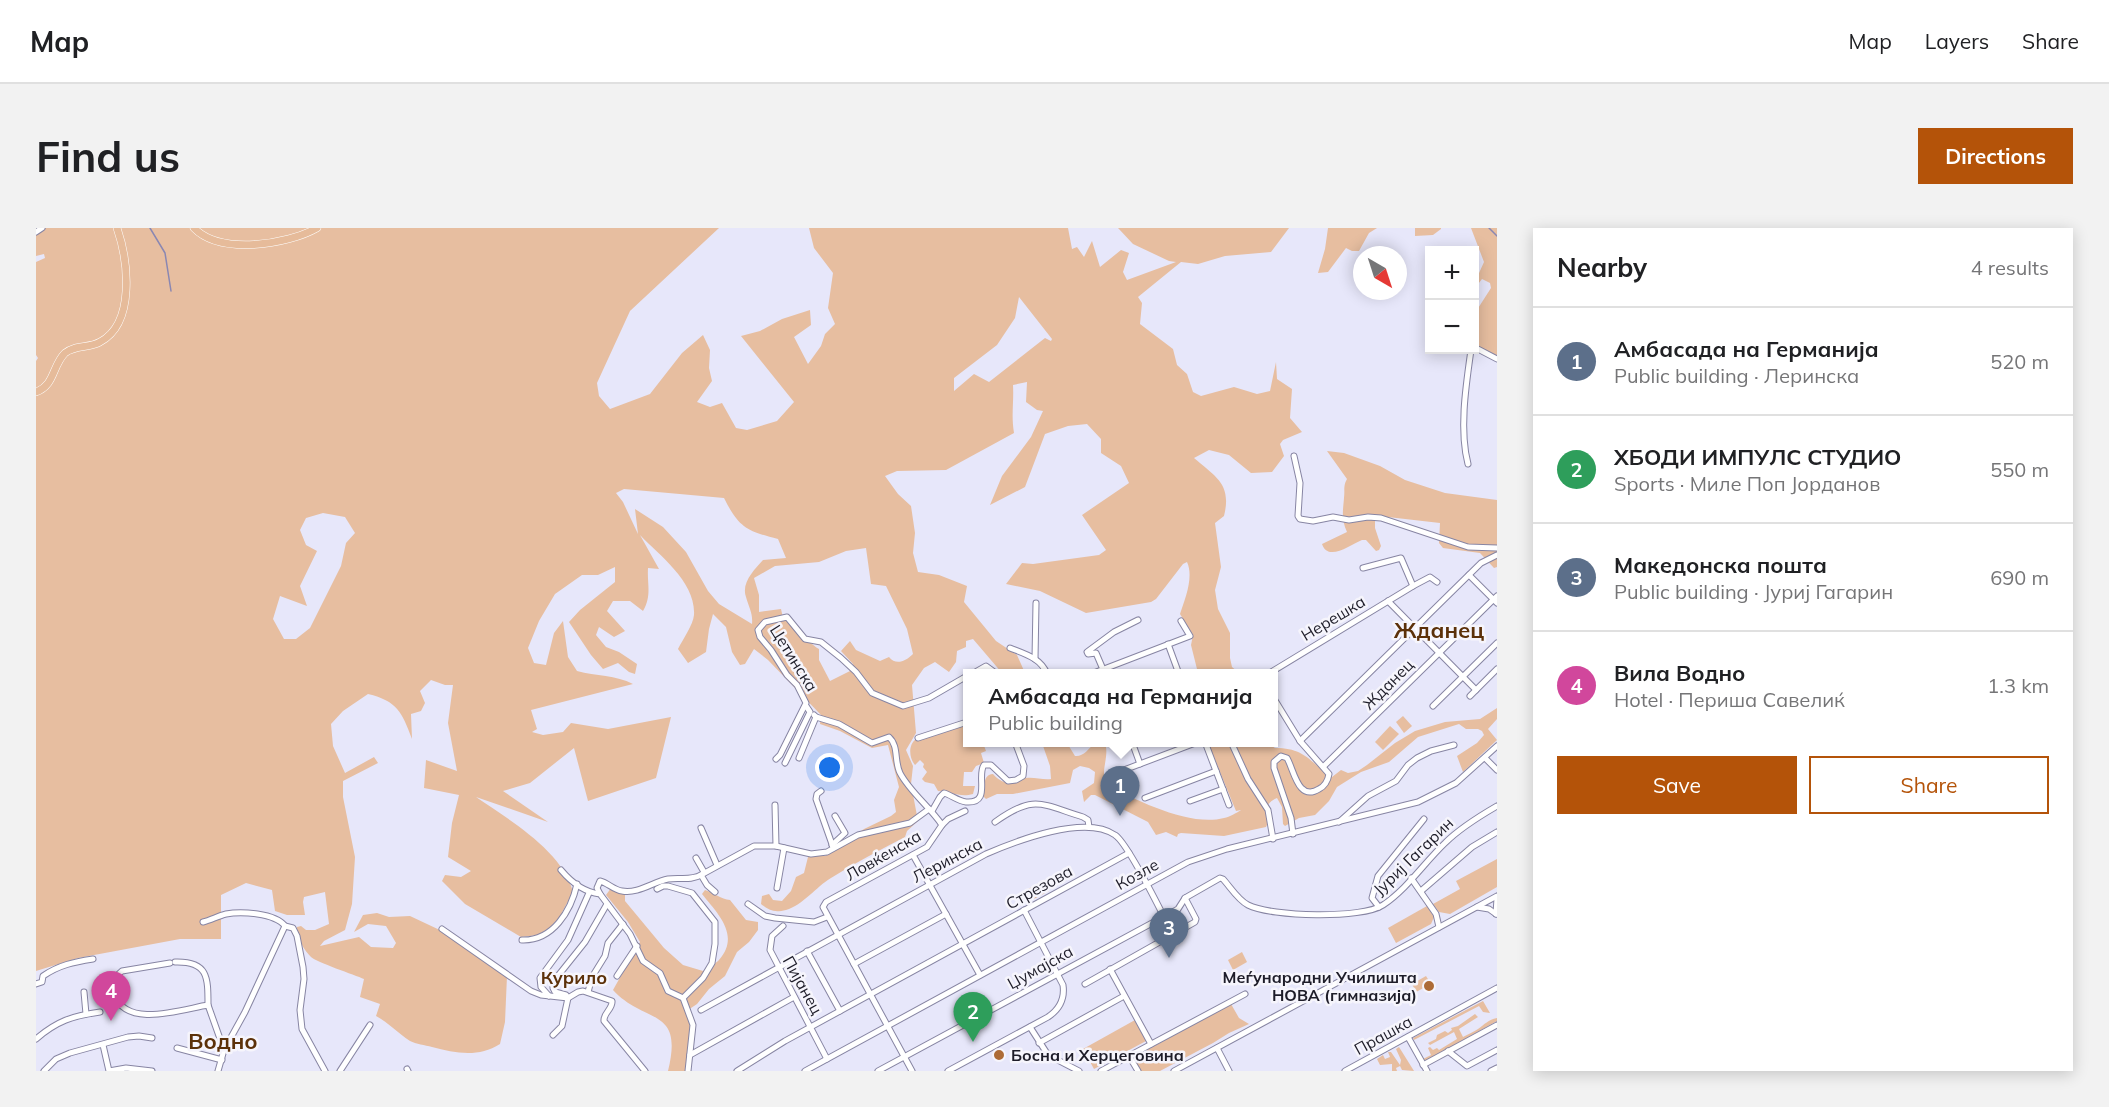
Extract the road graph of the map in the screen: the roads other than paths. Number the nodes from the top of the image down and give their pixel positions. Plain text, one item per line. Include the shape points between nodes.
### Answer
1 (42, 228) edge
2 (117, 228) edge
3 (194, 228) edge
4 (316, 228) edge
5 (36, 232) edge
6 (1479, 350) edge
7 (1471, 354) edge
8 (1497, 359) edge
9 (36, 392) edge
10 (1294, 456) dead end
11 (1468, 464) dead end
12 (1497, 548) edge
13 (1497, 555) edge
14 (1363, 568) dead end
15 (1469, 575) junction
16 (1437, 582) dead end
17 (1413, 586) junction
18 (1496, 599) edge
19 (1388, 601) junction
20 (1036, 603) dead end
21 (1138, 620) dead end
22 (1181, 621) dead end
23 (1415, 628) junction
24 (1168, 644) junction
25 (1497, 644) edge
26 (1010, 648) dead end
27 (1439, 653) junction
28 (1035, 659) junction
29 (1045, 669) edge
30 (1103, 669) edge
31 (1109, 669) edge
32 (1177, 669) edge
33 (1276, 669) edge
34 (1497, 669) edge
35 (1463, 677) junction
36 (963, 678) edge
37 (1476, 690) junction
38 (1470, 696) dead end
39 (1278, 705) edge
40 (1433, 706) dead end
41 (808, 709) junction
42 (816, 717) junction
43 (963, 724) edge
44 (918, 738) dead end
45 (1300, 741) junction
46 (1454, 745) dead end
47 (1497, 746) edge
48 (1017, 747) edge
49 (1134, 747) edge
50 (1185, 747) edge
51 (1207, 747) edge
52 (1233, 747) edge
53 (799, 758) dead end
54 (1485, 758) junction
55 (776, 759) dead end
56 (785, 763) dead end
57 (1140, 764) junction
58 (1324, 766) junction
59 (1497, 770) edge
60 (1216, 771) junction
61 (1116, 773) dead end
62 (1223, 789) junction
63 (821, 791) dead end
64 (1145, 798) dead end
65 (1190, 801) dead end
66 (775, 805) dead end
67 (1229, 805) dead end
68 (1497, 806) edge
69 (931, 810) junction
70 (965, 811) dead end
71 (835, 816) dead end
72 (1424, 819) dead end
73 (995, 822) dead end
74 (944, 823) junction
75 (1338, 823) junction
76 (1089, 827) junction
77 (701, 828) dead end
78 (1497, 832) edge
79 (1293, 834) junction
80 (1273, 839) junction
81 (776, 846) junction
82 (833, 846) junction
83 (783, 848) junction
84 (1129, 853) junction
85 (913, 855) junction
86 (696, 858) dead end
87 (717, 865) junction
88 (561, 870) dead end
89 (702, 874) junction
90 (1411, 878) junction
91 (929, 884) junction
92 (577, 885) junction
93 (1146, 885) junction
94 (777, 888) dead end
95 (657, 889) dead end
96 (1421, 891) junction
97 (715, 892) dead end
98 (590, 893) junction
99 (600, 894) junction
100 (1497, 897) edge
101 (1185, 898) junction
102 (1488, 901) junction
103 (607, 904) junction
104 (748, 904) dead end
105 (1379, 907) junction
106 (1475, 907) junction
107 (1024, 910) junction
108 (946, 914) junction
109 (1436, 914) junction
110 (1496, 915) edge
111 (1163, 916) junction
112 (827, 917) junction
113 (203, 922) dead end
114 (1447, 922) junction
115 (623, 924) junction
116 (285, 926) junction
117 (783, 926) dead end
118 (1439, 927) junction
119 (442, 929) dead end
120 (837, 935) junction
121 (1173, 935) junction
122 (522, 940) dead end
123 (1041, 942) junction
124 (963, 944) junction
125 (637, 946) junction
126 (807, 951) junction
127 (93, 959) dead end
128 (854, 964) junction
129 (778, 967) junction
130 (1110, 969) junction
131 (1058, 973) junction
132 (980, 975) junction
133 (617, 976) dead end
134 (36, 984) edge
135 (1085, 984) dead end
136 (1497, 990) edge
137 (84, 992) dead end
138 (588, 992) junction
139 (869, 994) junction
140 (1245, 994) dead end
141 (549, 996) junction
142 (680, 996) junction
143 (1124, 996) junction
144 (794, 997) junction
145 (568, 999) junction
146 (208, 1005) junction
147 (701, 1010) dead end
148 (840, 1011) junction
149 (100, 1012) dead end
150 (86, 1014) junction
151 (370, 1025) dead end
152 (1497, 1025) edge
153 (887, 1026) junction
154 (810, 1027) junction
155 (1029, 1027) junction
156 (553, 1035) dead end
157 (1408, 1037) junction
158 (152, 1038) dead end
159 (36, 1040) edge
160 (1039, 1043) junction
161 (1151, 1044) junction
162 (103, 1045) junction
163 (177, 1048) dead end
164 (1216, 1048) junction
165 (224, 1050) junction
166 (1497, 1050) edge
167 (1448, 1051) junction
168 (690, 1054) junction
169 (1129, 1056) junction
170 (904, 1057) junction
171 (827, 1059) junction
172 (222, 1060) junction
173 (1423, 1065) junction
174 (1497, 1068) edge
175 (44, 1071) edge
176 (109, 1071) edge
177 (152, 1071) edge
178 (218, 1071) edge
179 (325, 1071) edge
180 (340, 1071) edge
181 (645, 1071) edge
182 (688, 1071) edge
183 (737, 1071) edge
184 (805, 1071) edge
185 (878, 1071) edge
186 (912, 1071) edge
187 (948, 1071) edge
188 (1079, 1071) edge
189 (1101, 1071) edge
190 (1138, 1071) edge
191 (1174, 1071) edge
192 (1229, 1071) edge
193 (1345, 1071) edge
194 (1427, 1071) edge
195 (1491, 1071) edge

1 - 5 street
2 - 9 main road via 125,263 123,314 103,341 67,352 50,383
3 - 4 main road via 213,240 247,246 302,235
6 - 8 street
7 - 11 street via 1464,424
10 - 12 street via 1300,483 1300,519 1381,518 1468,547
13 - 15 street
14 - 17 street, Нерешка via 1401,558
15 - 18 street
15 - 23 street
16 - 17 street, Нерешка via 1430,577
17 - 19 street, Нерешка
18 - 27 street, Жданец
19 - 23 street
19 - 33 street, Нерешка
20 - 28 street
21 - 30 street via 1088,652 1096,653
22 - 24 street via 1190,636
23 - 27 street
23 - 45 street
24 - 31 street
24 - 32 street
25 - 35 street
26 - 28 street
27 - 35 street
27 - 58 street, Жданец
28 - 29 street
34 - 37 street
35 - 37 street
35 - 40 street
36 - 41 street, Цетинска via 929,698 903,706 872,693 841,658 821,642 805,639 787,617 765,621 758,630 760,637 804,695
37 - 38 street
39 - 45 street
41 - 42 street, Цетинска
41 - 55 street, Цетинска via 795,722
41 - 56 street, Цетинска
42 - 53 street, Цетинска
42 - 69 street, Цетинска via 839,724 872,743 889,737 895,746 900,773
43 - 44 street
45 - 58 street
46 - 75 street via 1417,758 1396,781 1368,796
47 - 54 street, Козле
48 - 69 street via 1024,766 1023,776 1008,781 991,765 984,765 978,798 965,802 944,793
49 - 57 street
50 - 57 street
51 - 60 street
52 - 80 street via 1268,810
54 - 59 street
54 - 75 street, Козле via 1432,797
57 - 61 street
58 - 79 street via 1329,774 1327,781 1311,791 1298,785 1286,757 1274,762
60 - 62 street
60 - 64 street
62 - 65 street
62 - 67 street
63 - 82 street via 816,799
66 - 81 street
68 - 90 street, Јуриј Гагарин via 1455,834
69 - 74 street, Ловќенска
69 - 82 street via 910,823
70 - 74 street
71 - 82 street via 845,833
72 - 105 street via 1378,876 1372,898
73 - 76 street via 1031,803 1083,817
74 - 85 street, Ловќенска via 930,845
75 - 79 street, Козле
76 - 84 street, Леринска via 1117,836
76 - 91 street, Леринска via 1018,841
77 - 87 street
78 - 96 street, Јуриј Гагарин via 1457,858
79 - 80 street, Козле
80 - 93 street, Козле via 1201,857
81 - 83 street
81 - 87 street via 754,846
82 - 83 street via 827,852 811,854
83 - 94 street
84 - 93 street, Леринска
84 - 107 street, Стрезова
85 - 91 street
85 - 112 street, Ловќенска via 826,902 823,907
86 - 89 street
87 - 89 street
88 - 92 street
89 - 97 street
89 - 99 street via 628,891 600,881
90 - 96 street
90 - 105 street, Јуриј Гагарин
91 - 108 street
91 - 120 street, Леринска
92 - 98 street
92 - 122 street via 572,902 554,928 536,938
93 - 111 street, Леринска
93 - 123 street, Козле
95 - 142 street via 668,886 692,893 715,922 712,963 699,983
96 - 109 street
98 - 99 street
98 - 141 street via 568,940 540,978 541,987
99 - 103 street
100 - 102 street
100 - 110 street
101 - 105 street, Џумајска via 1220,878 1242,902 1263,911 1322,914 1363,912
101 - 111 street, Џумајска via 1178,909
101 - 121 street via 1197,920
102 - 106 street
102 - 110 street
103 - 115 street
103 - 145 street via 585,942 553,982 555,992
104 - 112 street via 765,916 776,918 810,922
106 - 110 street via 1489,909
106 - 114 street
107 - 123 street
107 - 124 street, Стрезова
108 - 124 street
108 - 128 street
109 - 114 street
109 - 118 street
111 - 121 street, Леринска
111 - 131 street, Џумајска
112 - 120 street
113 - 116 street via 227,914 264,915 275,917
114 - 118 street
115 - 125 street
115 - 138 street via 608,943
116 - 165 street
116 - 179 street via 293,928 302,956 302,1029
117 - 129 street, Пијанец via 775,932 769,946
118 - 164 street
119 - 141 street via 524,987
120 - 126 street, Леринска
120 - 128 street
121 - 130 street
123 - 131 street
123 - 132 street, Козле
124 - 132 street
124 - 139 street, Стрезова
125 - 133 street
125 - 142 street via 643,961 660,973 670,992
126 - 129 street, Леринска
126 - 148 street
127 - 134 street via 53,969
128 - 139 street
129 - 144 street, Пијанец
129 - 147 street, Леринска
130 - 135 street
130 - 143 street
131 - 155 street via 1064,987 1061,1004 1052,1015
131 - 170 street, Џумајска
132 - 153 street, Козле
136 - 157 street, Прашка
137 - 150 street
138 - 145 street via 580,991
138 - 181 street via 612,1001 604,1021
139 - 148 street, Стрезова
139 - 153 street
140 - 161 street
141 - 145 street
142 - 168 street via 693,1025
143 - 160 street
143 - 161 street
144 - 154 street, Пијанец
144 - 168 street
145 - 156 street via 562,1026
146 - 146 street via 141,1015 129,1012 117,1001 113,985 122,971 191,963 202,969 208,980
146 - 165 street
148 - 154 street, Стрезова
149 - 150 street
150 - 159 street via 56,1024
151 - 180 street
152 - 167 street
153 - 170 street
153 - 171 street, Козле
154 - 171 street, Пијанец
154 - 183 street, Стрезова
155 - 160 street
155 - 187 street
157 - 173 street
157 - 193 street, Прашка
158 - 162 street via 128,1037
160 - 188 street via 1054,1060
161 - 169 street
162 - 175 street via 63,1056
162 - 176 street
163 - 172 street
164 - 191 street
164 - 192 street
165 - 172 street
166 - 167 street via 1467,1066
167 - 173 street
168 - 182 street
169 - 189 street
169 - 190 street
170 - 185 street, Џумајска
170 - 186 street
171 - 184 street, Козле
172 - 178 street
173 - 194 street
174 - 195 street
176 - 177 street

